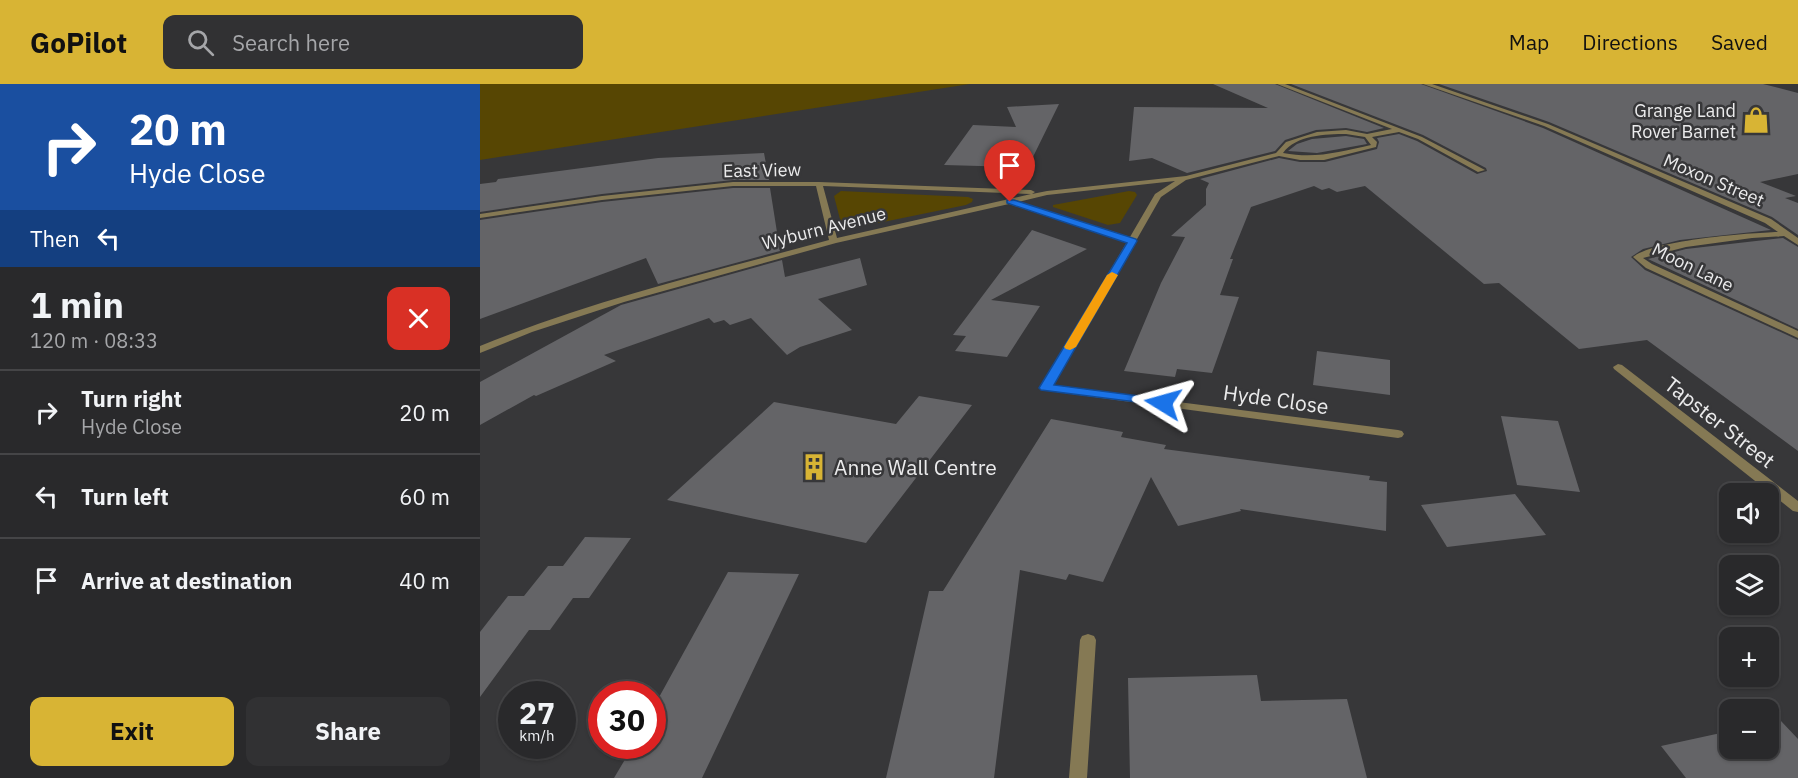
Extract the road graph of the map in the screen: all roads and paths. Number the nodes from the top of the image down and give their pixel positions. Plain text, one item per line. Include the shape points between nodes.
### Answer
1 (1280, 84) edge
2 (1426, 84) edge
3 (1399, 130) junction
4 (1367, 136) junction
5 (1279, 154) junction
6 (1480, 170) dead end
7 (1186, 178) junction
8 (819, 184) junction
9 (1047, 193) junction
10 (1010, 202) junction
11 (480, 216) edge
12 (1784, 234) junction
13 (834, 241) junction
14 (1132, 241) junction
15 (1798, 242) edge
16 (1704, 243) joint
17 (1798, 335) edge
18 (480, 350) edge
19 (1618, 367) dead end
20 (1398, 434) dead end
21 (1798, 508) edge
22 (1088, 640) dead end
23 (1078, 778) edge

1 - 3 street
2 - 12 street, Moxon Street via 1546,125 1768,221
3 - 4 street
3 - 6 street
4 - 5 street via 1327,132 1289,142 1280,148
4 - 5 street via 1374,146 1356,152 1324,158
5 - 7 street
7 - 9 street, Wyburn Avenue
7 - 14 street, Hyde Close via 1158,196
8 - 9 street, East View
8 - 11 street, East View via 733,184
8 - 13 street
9 - 10 street, Wyburn Avenue
10 - 13 street, Wyburn Avenue
10 - 14 street
12 - 15 street, Moxon Street
12 - 16 street, Moxon Street
13 - 18 street, Wyburn Avenue via 621,300
14 - 20 street, Hyde Close via 1046,388
16 - 17 street, Moon Lane via 1646,252 1637,257
19 - 21 street, Tapster Street
22 - 23 street

